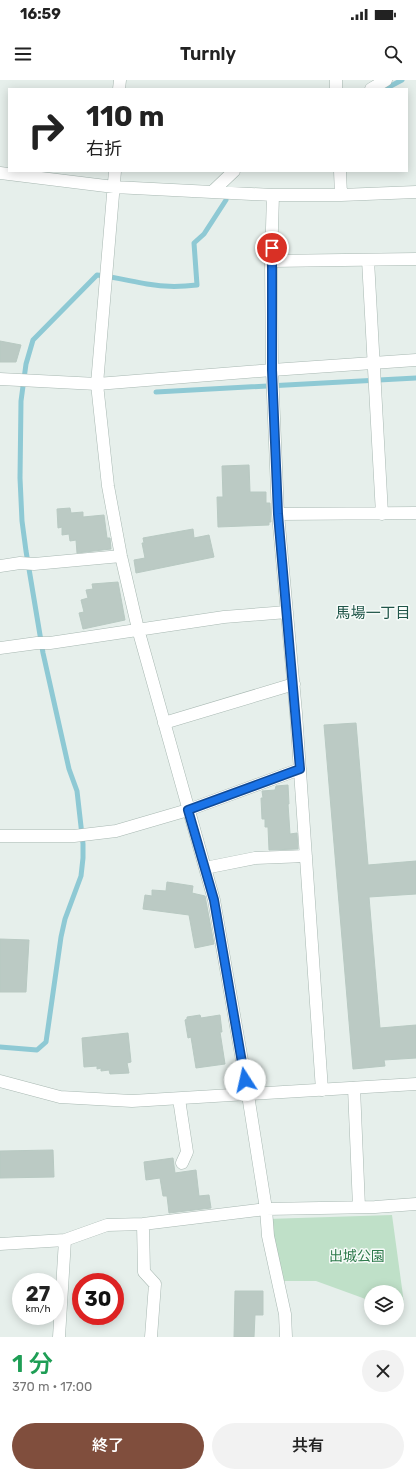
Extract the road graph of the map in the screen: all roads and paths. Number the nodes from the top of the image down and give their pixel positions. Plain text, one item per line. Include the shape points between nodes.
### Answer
1 (386, 80) edge
2 (373, 88) edge
3 (115, 172) edge
4 (233, 172) edge
5 (340, 172) edge
6 (0, 173) edge
7 (114, 187) junction
8 (212, 192) junction
9 (416, 192) edge
10 (341, 194) junction
11 (273, 195) junction
12 (416, 259) edge
13 (368, 260) junction
14 (271, 262) junction
15 (416, 360) edge
16 (374, 363) junction
17 (272, 370) junction
18 (0, 379) edge
19 (97, 384) junction
20 (416, 513) edge
21 (278, 514) junction
22 (382, 514) junction
23 (120, 556) junction
24 (0, 566) edge
25 (287, 612) junction
26 (138, 629) junction
27 (0, 648) edge
28 (294, 684) junction
29 (164, 722) junction
30 (300, 769) junction
31 (188, 810) junction
32 (0, 836) edge
33 (306, 856) junction
34 (205, 868) junction
35 (0, 1081) edge
36 (416, 1084) edge
37 (354, 1088) junction
38 (322, 1090) junction
39 (248, 1095) junction
40 (179, 1099) junction
41 (182, 1162) dead end
42 (416, 1204) edge
43 (359, 1207) junction
44 (266, 1209) junction
45 (143, 1224) junction
46 (64, 1240) junction
47 (0, 1244) edge
48 (59, 1337) edge
49 (151, 1337) edge
50 (286, 1337) edge

1 - 2 street
3 - 7 street
4 - 8 street
5 - 10 street
6 - 7 street
7 - 8 street
7 - 19 street
8 - 11 street
9 - 10 street
10 - 11 street
11 - 14 street
12 - 13 street
13 - 14 street
13 - 16 street
14 - 17 street
15 - 16 street
16 - 17 street
16 - 22 street
17 - 19 street
17 - 21 street
18 - 19 street
19 - 23 street via 108,486
20 - 22 street
21 - 22 street
21 - 25 street
23 - 24 street
23 - 26 street
25 - 26 street via 224,617
25 - 28 street
26 - 27 street
26 - 29 street
28 - 29 street
28 - 30 street
29 - 31 street
30 - 31 street
30 - 33 street
31 - 32 street via 116,831 74,836
31 - 34 street
33 - 34 street via 255,858
33 - 38 street
34 - 39 street via 214,900
35 - 40 street via 60,1097 132,1101
36 - 37 street
37 - 38 street
37 - 43 street
38 - 39 street
39 - 40 street
39 - 44 street
40 - 41 street via 187,1152
42 - 43 street
43 - 44 street
44 - 45 street
44 - 50 street via 268,1236 285,1314
45 - 46 street via 108,1225
45 - 49 street via 144,1272 155,1284
46 - 47 street
46 - 48 street

